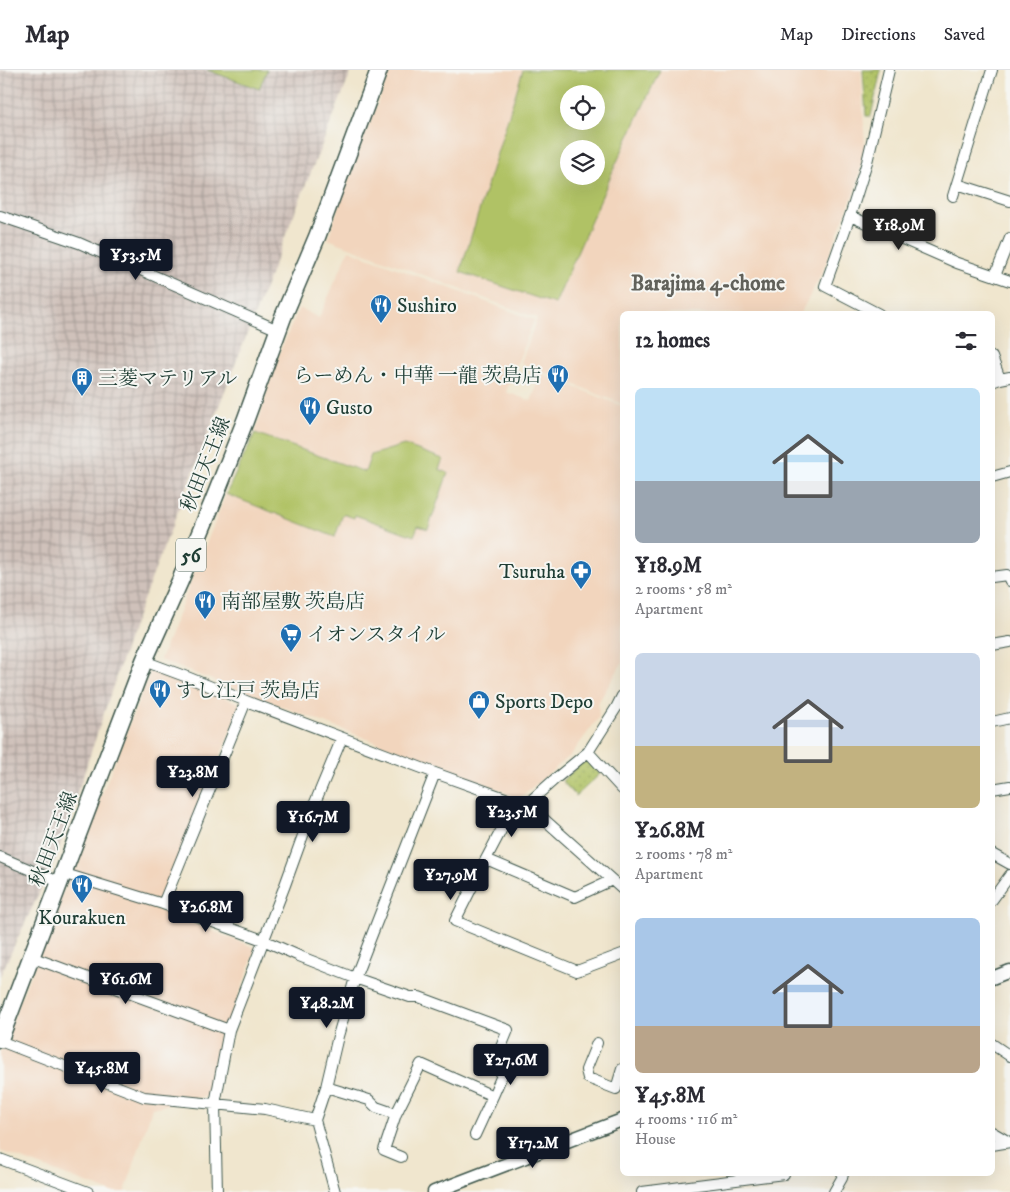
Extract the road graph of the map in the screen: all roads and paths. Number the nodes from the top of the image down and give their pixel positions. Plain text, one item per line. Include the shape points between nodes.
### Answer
1 (379, 70) edge
2 (889, 70) edge
3 (992, 70) edge
4 (957, 184) junction
5 (953, 196) dead end
6 (1010, 202) edge
7 (0, 216) edge
8 (850, 216) junction
9 (1010, 238) edge
10 (995, 276) junction
11 (1010, 281) edge
12 (873, 311) edge
13 (278, 330) junction
14 (995, 364) edge
15 (1001, 379) edge
16 (1010, 472) edge
17 (995, 476) edge
18 (995, 577) edge
19 (1010, 581) edge
20 (1010, 642) edge
21 (995, 644) edge
22 (144, 661) junction
23 (246, 701) junction
24 (619, 710) edge
25 (1010, 718) edge
26 (995, 721) edge
27 (342, 738) junction
28 (588, 752) junction
29 (435, 773) junction
30 (1010, 786) edge
31 (620, 787) edge
32 (995, 789) edge
33 (522, 805) junction
34 (995, 856) edge
35 (0, 857) edge
36 (486, 859) junction
37 (1010, 864) edge
38 (1010, 875) edge
39 (61, 877) junction
40 (612, 880) junction
41 (620, 887) edge
42 (995, 896) edge
43 (163, 904) junction
44 (263, 940) junction
45 (620, 955) edge
46 (31, 957) junction
47 (1010, 971) edge
48 (995, 977) edge
49 (355, 978) junction
50 (229, 1030) junction
51 (0, 1040) edge
52 (597, 1043) dead end
53 (995, 1046) edge
54 (1010, 1056) edge
55 (326, 1087) junction
56 (619, 1092) edge
57 (493, 1096) junction
58 (215, 1104) junction
59 (396, 1114) junction
60 (315, 1120) junction
61 (620, 1121) edge
62 (995, 1134) edge
63 (475, 1135) dead end
64 (1010, 1142) edge
65 (995, 1144) edge
66 (401, 1157) dead end
67 (0, 1159) edge
68 (768, 1176) edge
69 (842, 1176) edge
70 (689, 1186) junction
71 (88, 1192) edge
72 (217, 1192) edge
73 (335, 1192) edge
74 (434, 1192) edge
75 (642, 1192) edge
76 (702, 1192) edge
77 (834, 1192) edge

1 - 13 main road, 秋田天王線 / 56 via 317,237
2 - 8 street via 868,162
3 - 4 street
4 - 5 street
4 - 6 street
7 - 13 street via 79,243
8 - 10 street via 957,263
8 - 12 street via 824,286
9 - 10 street
10 - 11 street
13 - 22 main road, 秋田天王線 / 56 via 212,504
14 - 15 street
16 - 17 street
18 - 19 street via 1007,575
20 - 21 street
22 - 23 street
22 - 39 main road, 秋田天王線 / 56
23 - 27 street
23 - 43 street
24 - 28 street
25 - 26 street
27 - 29 street
27 - 44 street
28 - 31 street
28 - 33 street
29 - 33 street
29 - 49 street
30 - 32 street
33 - 36 street via 506,823
33 - 40 street
34 - 37 street
35 - 39 street
36 - 40 street via 575,897
36 - 45 street via 455,921 577,972
38 - 42 street
39 - 43 street
39 - 46 main road, 秋田天王線 / 56
40 - 41 street
43 - 44 street
44 - 49 street
44 - 50 street
46 - 50 street
46 - 51 main road, 秋田天王線 / 56
47 - 48 street
49 - 55 street
49 - 57 street via 410,997 419,997 508,1030 499,1052 510,1057
50 - 58 street
51 - 58 street via 144,1097
52 - 56 street via 586,1070 588,1078
53 - 54 street
55 - 59 street via 369,1100 376,1107
55 - 60 street
57 - 59 street via 421,1064
57 - 63 street
58 - 60 street via 265,1109
58 - 72 street
59 - 66 street via 384,1150
60 - 73 street
61 - 74 street
62 - 64 street
64 - 65 street
67 - 71 street
68 - 70 street
69 - 77 street
70 - 75 street
70 - 76 street

